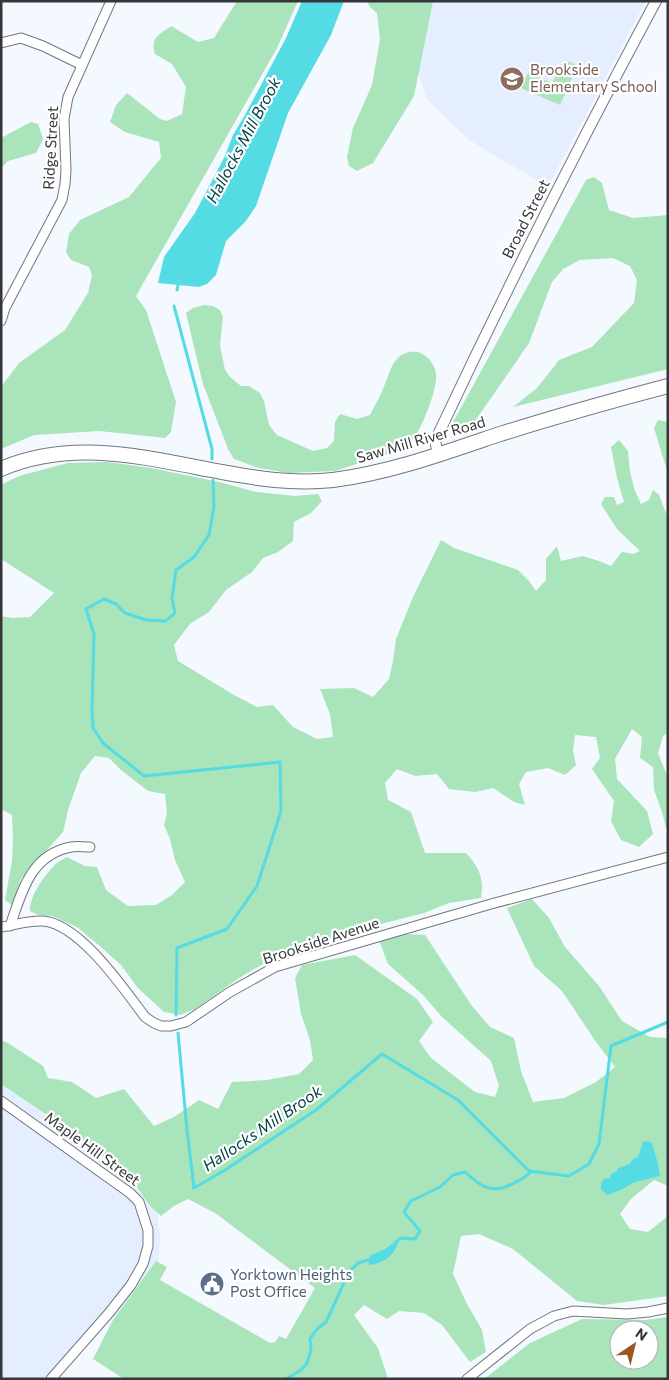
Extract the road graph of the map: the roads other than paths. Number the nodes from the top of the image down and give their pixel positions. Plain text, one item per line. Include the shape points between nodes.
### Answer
1 (111, 1) edge
2 (656, 1) edge
3 (1, 43) edge
4 (82, 65) junction
5 (1, 321) edge
6 (668, 386) edge
7 (438, 454) junction
8 (1, 468) edge
9 (90, 847) dead end
10 (668, 857) edge
11 (6, 926) edge
12 (1, 1101) edge
13 (668, 1308) edge
14 (51, 1379) edge
15 (467, 1379) edge

1 - 4 street, Ridge Street
2 - 7 street, Broad Street via 472,363 435,441
3 - 4 street via 21,38
4 - 5 street, Ridge Street via 68,97 64,119 66,170 62,200 4,308
6 - 7 highway, Saw Mill River Road
7 - 8 highway, Saw Mill River Road via 371,473 312,481 268,480 127,454 97,452 38,456
9 - 11 street via 58,851 41,861 25,883
10 - 11 street, Brookside Avenue via 474,908 275,967 186,1022 171,1026 161,1026 146,1017 98,957 58,924 44,921
12 - 14 street, Maple Hill Street via 130,1193 139,1202 146,1223 148,1246 144,1264 109,1314
13 - 15 street via 627,1314 573,1311 554,1316 530,1329

